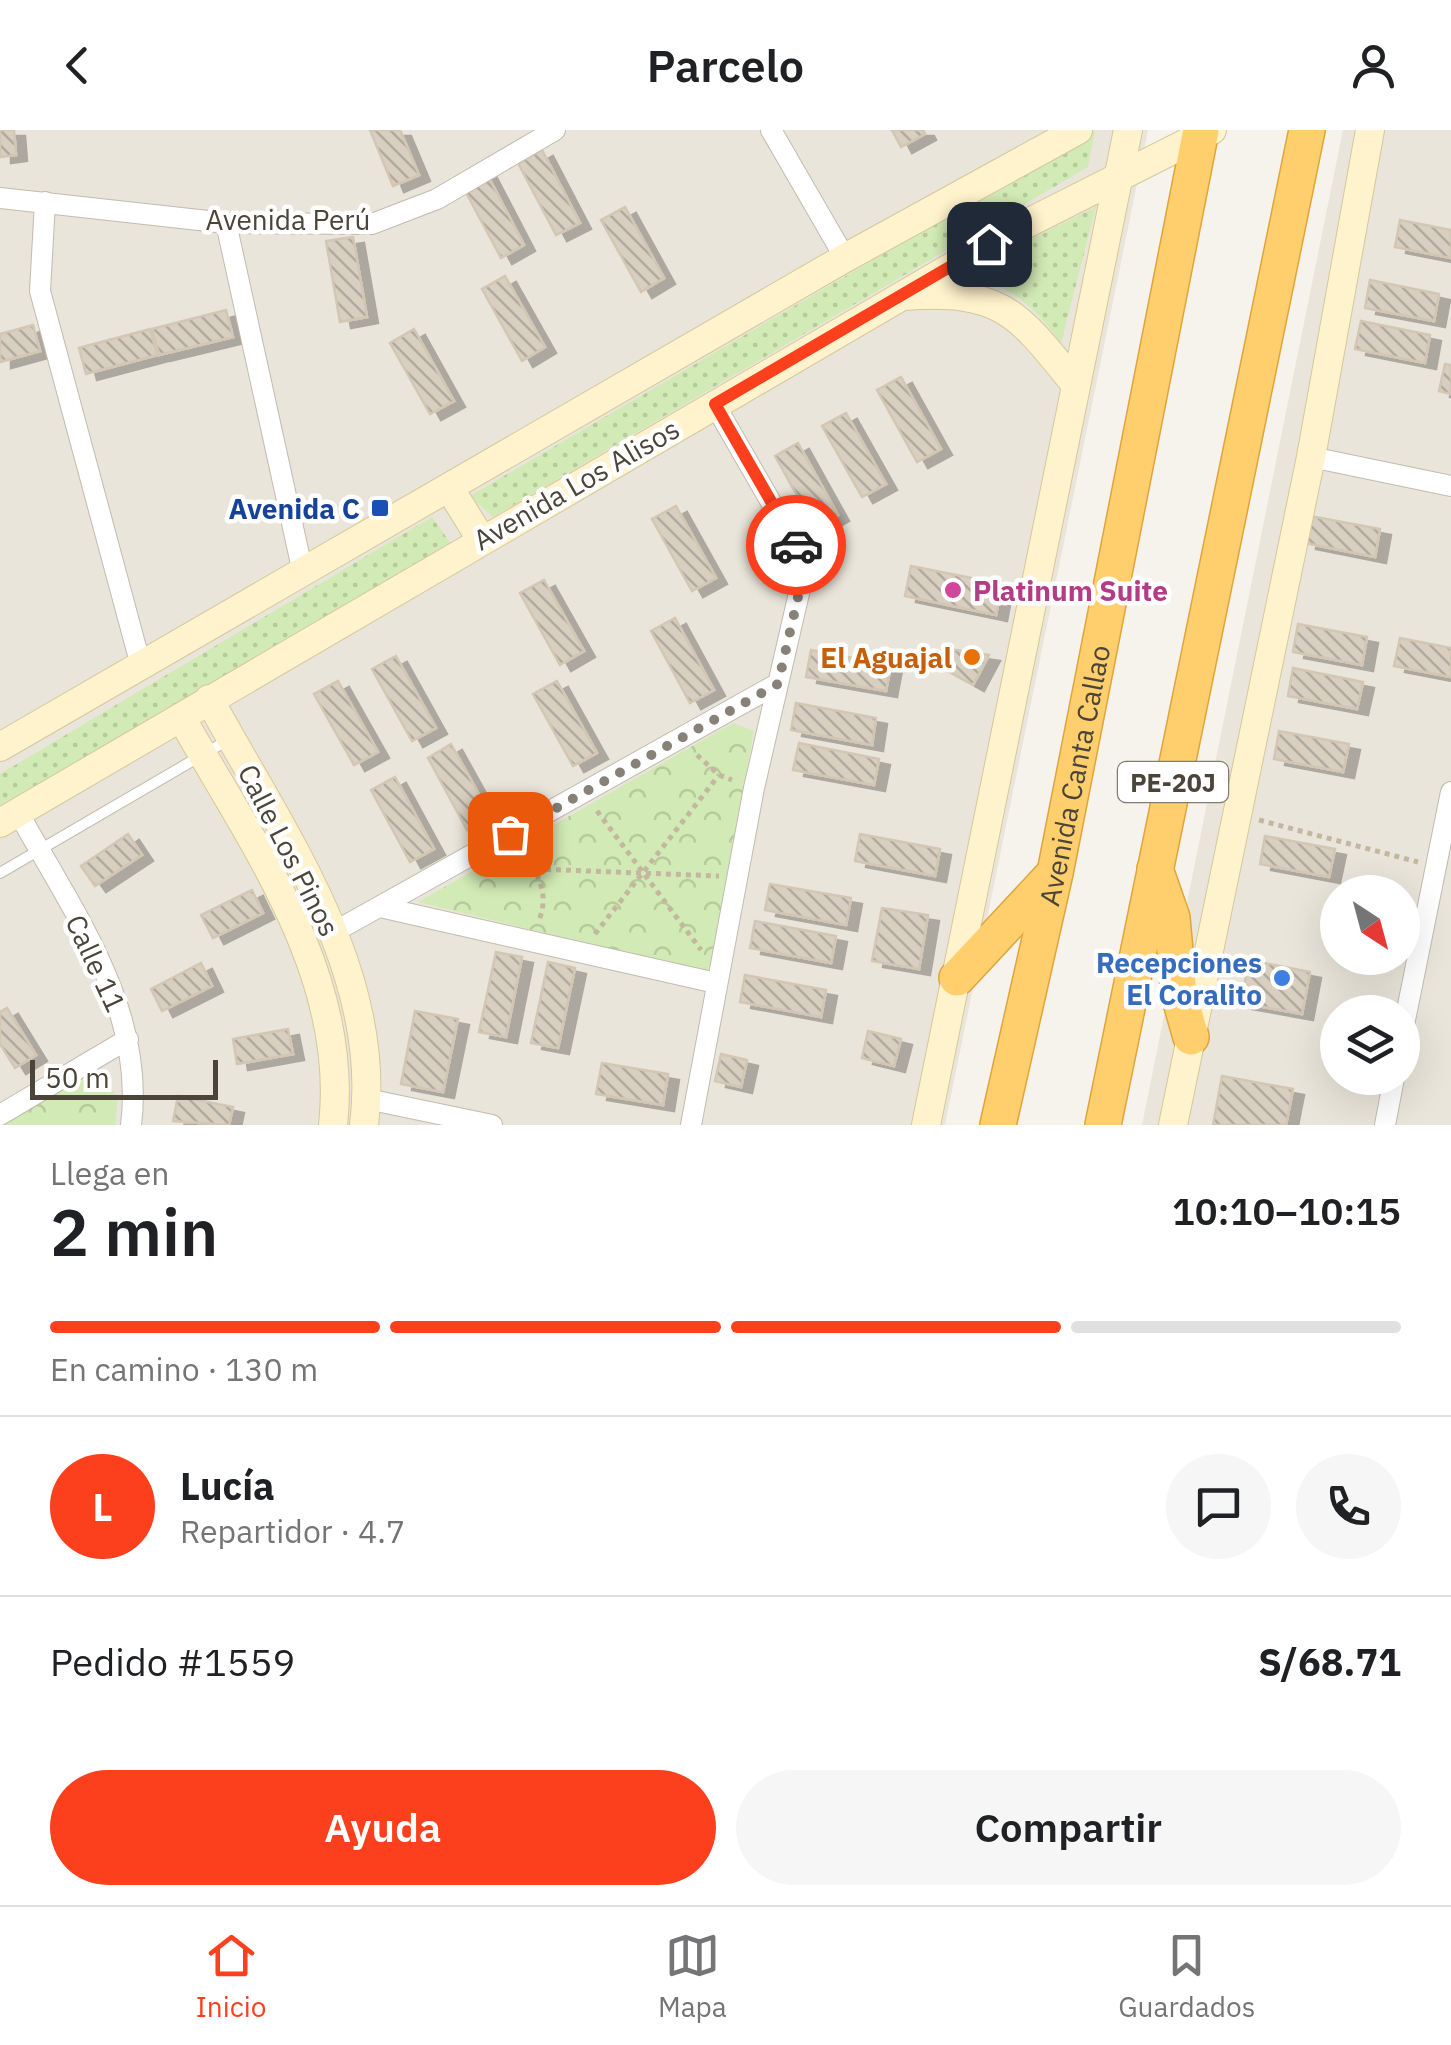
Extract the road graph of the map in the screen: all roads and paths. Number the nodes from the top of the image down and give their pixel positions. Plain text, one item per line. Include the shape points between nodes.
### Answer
1 (556, 130) edge
2 (771, 130) edge
3 (1078, 130) edge
4 (1128, 130) edge
5 (1307, 130) edge
6 (1370, 130) edge
7 (1204, 132) edge
8 (1055, 139) edge
9 (1117, 178) junction
10 (0, 198) edge
11 (46, 202) junction
12 (226, 223) junction
13 (845, 258) junction
14 (898, 297) junction
15 (1075, 384) junction
16 (715, 404) junction
17 (1311, 457) junction
18 (1451, 486) edge
19 (450, 489) junction
20 (480, 539) junction
21 (303, 573) junction
22 (141, 666) junction
23 (778, 684) junction
24 (209, 700) junction
25 (181, 716) junction
26 (230, 738) junction
27 (683, 738) junction
28 (0, 747) edge
29 (202, 755) junction
30 (719, 775) junction
31 (754, 788) junction
32 (1451, 792) edge
33 (584, 793) junction
34 (1238, 814) junction
35 (9, 818) edge
36 (510, 834) junction
37 (39, 850) junction
38 (1154, 868) junction
39 (536, 869) junction
40 (1440, 872) edge
41 (0, 873) edge
42 (1055, 873) junction
43 (645, 875) junction
44 (737, 876) junction
45 (380, 907) junction
46 (334, 932) junction
47 (531, 941) junction
48 (580, 952) junction
49 (717, 978) junction
50 (957, 978) junction
51 (1411, 995) edge
52 (1192, 1037) junction
53 (128, 1039) junction
54 (1391, 1095) edge
55 (366, 1112) edge
56 (0, 1115) edge
57 (131, 1125) edge
58 (332, 1125) edge
59 (492, 1125) edge
60 (691, 1125) edge
61 (926, 1125) edge
62 (998, 1125) edge
63 (1103, 1125) edge
64 (1173, 1125) edge
65 (1385, 1125) edge

1 - 12 street, Avenida Perú via 437,199 372,224
2 - 13 street
3 - 8 main road
4 - 9 main road
5 - 38 highway, PE-20J
6 - 17 main road
7 - 9 main road, Avenida Los Alisos
7 - 42 highway, Avenida Canta Callao / PE-20J
8 - 13 main road
9 - 14 main road, Avenida Los Alisos
9 - 15 main road
10 - 11 street, Avenida Perú
11 - 12 street, Avenida Perú
11 - 22 street via 40,291
12 - 21 street
13 - 19 main road
14 - 15 main road via 958,292 1000,306 1031,331
14 - 16 main road, Avenida Los Alisos
15 - 50 main road
16 - 20 main road, Avenida Los Alisos
16 - 23 street via 806,562
17 - 18 street
17 - 34 main road
19 - 20 main road
19 - 21 main road
20 - 24 main road, Avenida Los Alisos
21 - 22 main road
22 - 28 main road
23 - 27 street
23 - 31 street
24 - 25 main road, Avenida Los Alisos
24 - 26 main road, Calle Los Pinos
25 - 29 main road, Calle Los Pinos
25 - 35 main road, Avenida Los Alisos
26 - 29 lane
26 - 46 main road, Calle Los Pinos
27 - 30 path
27 - 33 street
29 - 37 lane
29 - 58 main road, Calle Los Pinos via 308,947 324,996
30 - 31 path
30 - 43 path
31 - 44 street
32 - 40 street
33 - 36 street
33 - 43 path
34 - 40 path
34 - 52 main road
35 - 37 street, Calle 11
36 - 39 path
36 - 45 street
37 - 41 lane
37 - 53 street, Calle 11 via 99,959
38 - 52 highway via 1172,918
38 - 63 highway, PE-20J
39 - 43 path
39 - 47 path via 546,903
40 - 51 street
42 - 50 highway
42 - 62 highway, Avenida Canta Callao / PE-20J
43 - 44 path
43 - 48 path
43 - 49 path
44 - 49 street
45 - 46 street
45 - 47 street
46 - 55 main road, Calle Los Pinos via 360,1022
47 - 48 street
48 - 49 street
49 - 60 street
50 - 61 main road
52 - 64 main road
53 - 56 street
53 - 57 street, Calle 11 via 135,1092
54 - 65 street
55 - 59 street

